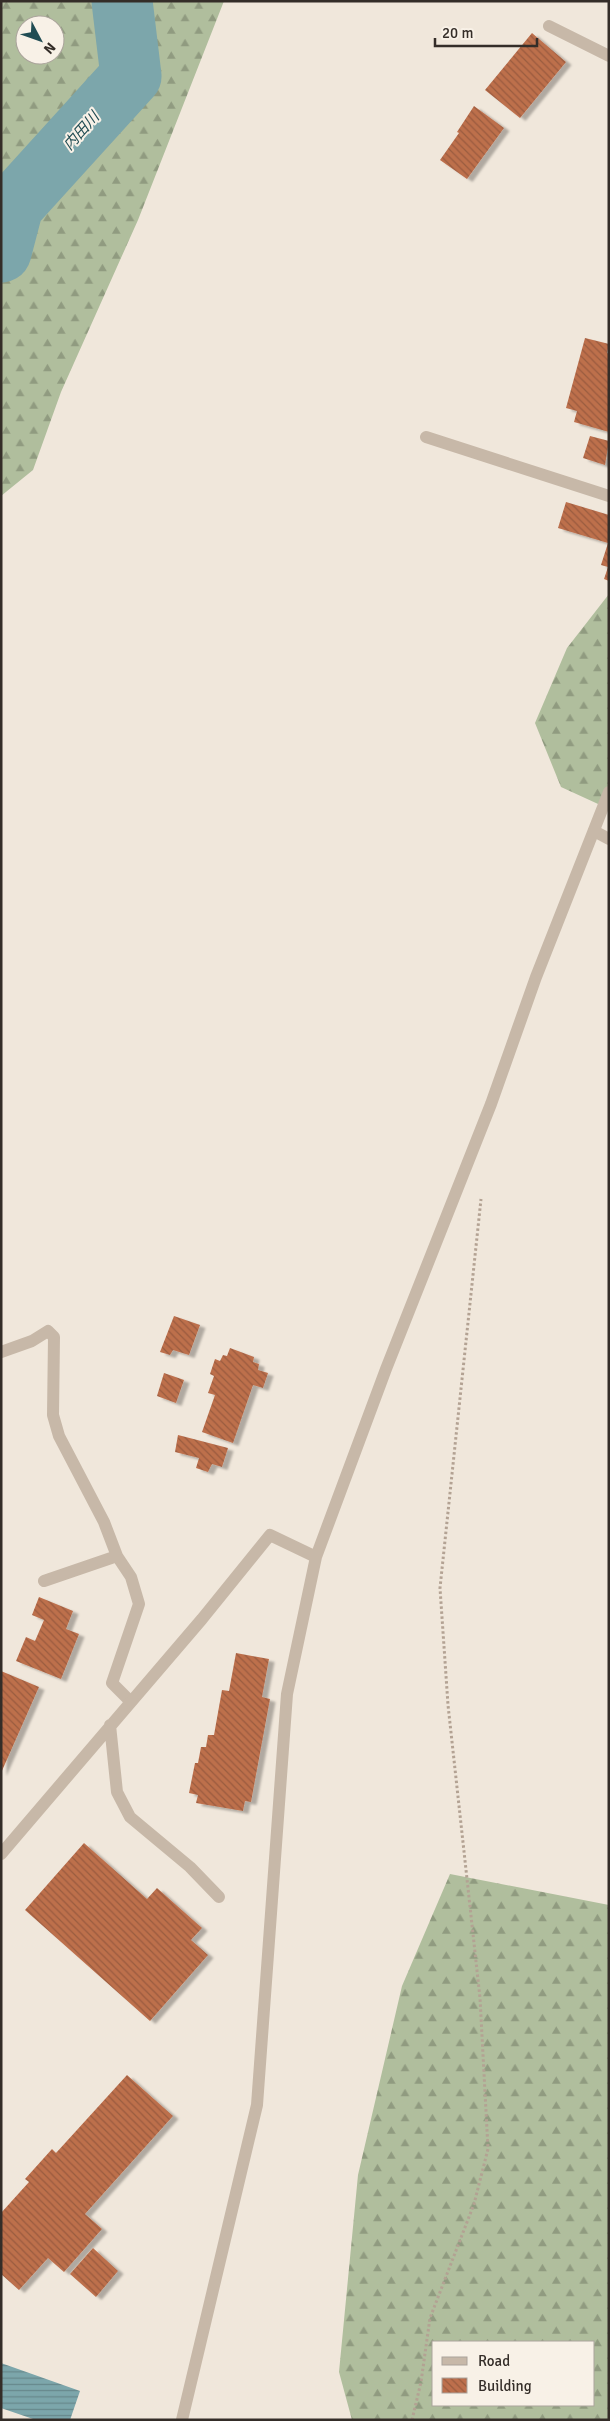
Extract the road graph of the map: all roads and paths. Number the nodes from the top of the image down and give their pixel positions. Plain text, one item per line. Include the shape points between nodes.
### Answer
1 (549, 26) dead end
2 (609, 56) edge
3 (426, 437) dead end
4 (609, 496) edge
5 (609, 792) edge
6 (594, 831) junction
7 (609, 839) edge
8 (482, 1193) dead end
9 (1, 1352) edge
10 (117, 1556) junction
11 (316, 1557) junction
12 (44, 1581) dead end
13 (130, 1701) junction
14 (110, 1726) junction
15 (1, 1854) edge
16 (220, 1897) dead end
17 (182, 2420) edge
18 (412, 2420) edge

1 - 2 street
3 - 4 street
5 - 6 street
6 - 7 street
6 - 11 street
8 - 18 path via 440,1588 448,1705 480,1998 488,2149 474,2204 430,2318
9 - 10 street via 32,1341 48,1331 54,1337 53,1415
10 - 12 street
10 - 13 street via 130,1577 139,1604 112,1683
11 - 13 street via 270,1535
11 - 17 street via 287,1694 257,2105
13 - 14 street
14 - 15 street
14 - 16 street via 117,1792 130,1817

